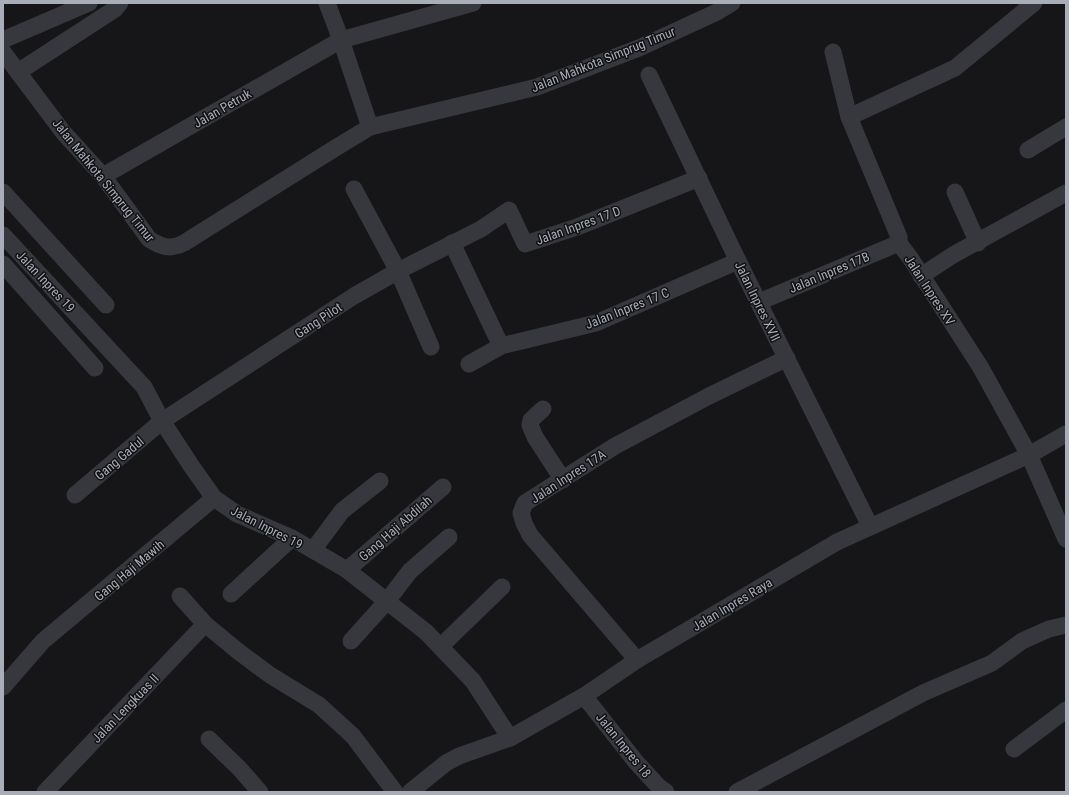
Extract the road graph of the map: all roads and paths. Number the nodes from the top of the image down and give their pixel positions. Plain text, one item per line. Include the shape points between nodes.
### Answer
1 (89, 3) edge
2 (120, 3) edge
3 (327, 3) edge
4 (474, 3) edge
5 (1034, 3) edge
6 (721, 7) edge
7 (3, 40) edge
8 (341, 40) junction
9 (3, 52) edge
10 (833, 52) dead end
11 (18, 72) junction
12 (649, 75) dead end
13 (849, 117) junction
14 (370, 127) junction
15 (1066, 127) edge
16 (1028, 150) dead end
17 (102, 176) junction
18 (699, 178) junction
19 (354, 189) dead end
20 (3, 192) edge
21 (955, 192) dead end
22 (1066, 194) edge
23 (481, 229) joint
24 (3, 235) edge
25 (452, 243) junction
26 (899, 243) junction
27 (978, 243) junction
28 (738, 261) junction
29 (3, 264) edge
30 (398, 271) junction
31 (921, 276) junction
32 (759, 302) junction
33 (106, 306) dead end
34 (502, 346) junction
35 (431, 347) dead end
36 (787, 358) junction
37 (469, 364) dead end
38 (95, 368) dead end
39 (543, 410) dead end
40 (162, 421) junction
41 (1066, 434) edge
42 (1029, 455) junction
43 (563, 480) junction
44 (380, 481) dead end
45 (443, 487) dead end
46 (75, 495) dead end
47 (214, 498) junction
48 (870, 526) junction
49 (449, 537) dead end
50 (292, 538) junction
51 (1066, 539) edge
52 (312, 550) junction
53 (347, 570) junction
54 (502, 587) dead end
55 (231, 594) dead end
56 (180, 596) dead end
57 (387, 601) junction
58 (205, 624) junction
59 (1066, 624) edge
60 (351, 641) dead end
61 (441, 646) junction
62 (637, 660) junction
63 (3, 687) edge
64 (584, 696) junction
65 (1066, 710) edge
66 (510, 738) junction
67 (209, 739) dead end
68 (1014, 749) dead end
69 (45, 792) edge
70 (260, 792) edge
71 (395, 792) edge
72 (410, 792) edge
73 (666, 792) edge
74 (737, 792) edge

1 - 7 street
2 - 11 street
3 - 8 street
4 - 8 street
5 - 13 street via 955,68
6 - 14 street, Jalan Mahkota Simprug Timur via 639,48 537,87
8 - 14 street
8 - 17 street, Jalan Petruk
9 - 11 street, Jalan Mahkota Simprug Timur
10 - 13 street, Jalan Inpres XV
11 - 17 street, Jalan Mahkota Simprug Timur via 63,132
12 - 18 street, Jalan Inpres XVII
13 - 26 street, Jalan Inpres XV via 899,237
14 - 17 street, Jalan Mahkota Simprug Timur via 184,243 168,248 149,239
15 - 16 street
18 - 23 street, Jalan Inpres 17 D via 577,227 526,244 509,210
18 - 28 street, Jalan Inpres XVII
19 - 30 street
20 - 33 street
21 - 27 street
22 - 27 street
23 - 25 street, Gang Pilot
24 - 40 street, Jalan Inpres 19 via 144,387
25 - 30 street, Gang Pilot
25 - 34 street
26 - 31 street, Jalan Inpres XV
26 - 32 street, Jalan Inpres 17B
27 - 31 street
28 - 32 street, Jalan Inpres XVII
28 - 34 street, Jalan Inpres 17 C via 596,323
29 - 38 street
30 - 35 street
30 - 40 street, Gang Pilot via 354,296
31 - 42 street, Jalan Inpres XV via 981,368
32 - 36 street, Jalan Inpres XVII
34 - 37 street, Jalan Inpres 17 C
36 - 43 street, Jalan Inpres 17A via 615,446
36 - 48 street, Jalan Inpres XVII
39 - 43 street via 531,420 530,425
40 - 46 street, Gang Gadul
40 - 47 street, Jalan Inpres 19
41 - 42 street, Jalan Inpres Raya
42 - 48 street, Jalan Inpres Raya
42 - 51 street, Jalan Inpres XV
43 - 62 street, Jalan Inpres 17A via 526,503 522,513 524,523 530,535
44 - 52 street via 342,511
45 - 53 street, Gang Haji Abdilah
47 - 50 street, Jalan Inpres 19 via 237,514
47 - 63 street, Gang Haji Mawih via 43,641
48 - 62 street, Jalan Inpres Raya via 837,542
49 - 57 street via 410,572
50 - 52 street, Jalan Inpres 19
50 - 55 street
52 - 53 street, Jalan Inpres 19
53 - 57 street, Jalan Inpres 19
54 - 61 street
56 - 58 street
57 - 60 street
57 - 61 street, Jalan Inpres 19
58 - 69 street, Jalan Lengkuas II
58 - 71 street via 270,676 319,705 353,736
59 - 74 street via 1022,641 992,663 923,693
61 - 66 street, Jalan Inpres 19 via 473,681
62 - 64 street, Jalan Inpres Raya
64 - 66 street, Jalan Inpres Raya
64 - 73 street, Jalan Inpres 18 via 636,762
65 - 68 street
66 - 72 street, Jalan Inpres Raya via 446,763
67 - 70 street

